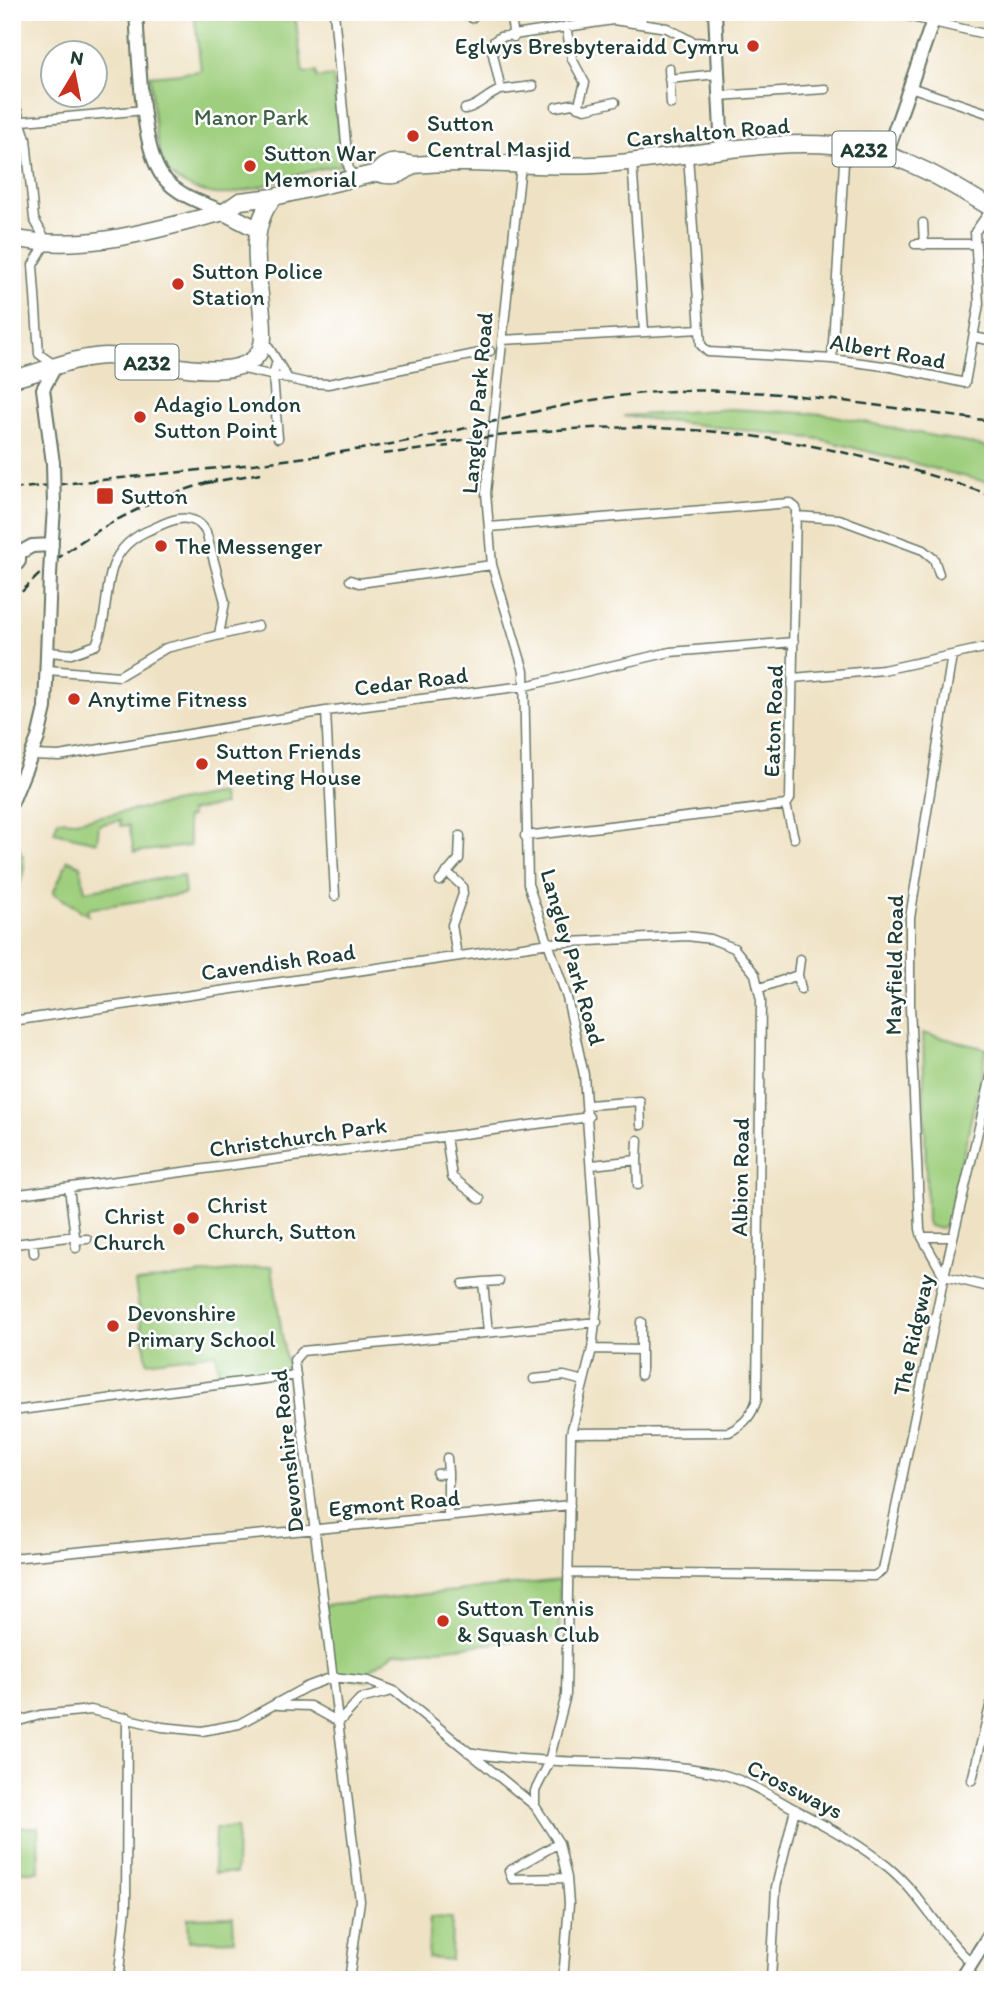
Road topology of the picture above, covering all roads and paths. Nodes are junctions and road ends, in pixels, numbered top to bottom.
1 (136, 12) edge
2 (334, 12) edge
3 (510, 12) edge
4 (586, 12) edge
5 (643, 12) edge
6 (715, 12) edge
7 (890, 12) edge
8 (934, 17) edge
9 (588, 22) junction
10 (641, 24) junction
11 (566, 26) junction
12 (12, 36) edge
13 (993, 36) edge
14 (514, 37) junction
15 (715, 43) junction
16 (669, 68) dead end
17 (717, 75) junction
18 (669, 79) junction
19 (533, 86) dead end
20 (910, 87) junction
21 (825, 89) dead end
22 (501, 90) junction
23 (718, 96) junction
24 (615, 102) dead end
25 (671, 104) dead end
26 (556, 107) dead end
27 (578, 107) junction
28 (465, 109) dead end
29 (145, 110) junction
30 (993, 116) edge
31 (16, 122) edge
32 (845, 146) junction
33 (722, 151) junction
34 (688, 155) junction
35 (886, 155) junction
36 (632, 161) junction
37 (521, 164) junction
38 (352, 179) junction
39 (274, 197) junction
40 (993, 209) edge
41 (224, 212) junction
42 (923, 223) dead end
43 (257, 229) junction
44 (12, 238) edge
45 (39, 242) junction
46 (975, 244) junction
47 (700, 329) junction
48 (645, 331) junction
49 (974, 337) junction
50 (264, 340) junction
51 (502, 340) junction
52 (993, 341) edge
53 (490, 351) dead end
54 (832, 359) junction
55 (276, 364) junction
56 (56, 365) junction
57 (238, 368) junction
58 (273, 376) junction
59 (287, 377) junction
60 (14, 378) edge
61 (43, 389) junction
62 (278, 438) dead end
63 (796, 516) junction
64 (489, 527) junction
65 (51, 550) junction
66 (16, 556) edge
67 (492, 565) junction
68 (12, 570) edge
69 (940, 574) dead end
70 (350, 580) dead end
71 (258, 626) dead end
72 (219, 635) junction
73 (794, 642) junction
74 (993, 646) edge
75 (49, 652) junction
76 (952, 655) junction
77 (48, 670) junction
78 (793, 678) junction
79 (525, 686) junction
80 (326, 711) junction
81 (32, 755) junction
82 (12, 802) edge
83 (786, 805) junction
84 (460, 836) dead end
85 (525, 836) junction
86 (794, 838) dead end
87 (447, 872) junction
88 (440, 881) dead end
89 (335, 896) dead end
90 (550, 943) junction
91 (457, 956) junction
92 (800, 959) dead end
93 (798, 975) junction
94 (760, 988) junction
95 (801, 989) dead end
96 (12, 1021) edge
97 (993, 1068) edge
98 (588, 1105) junction
99 (589, 1117) junction
100 (641, 1125) dead end
101 (446, 1136) junction
102 (638, 1140) dead end
103 (637, 1160) junction
104 (592, 1165) junction
105 (638, 1185) dead end
106 (69, 1188) junction
107 (12, 1195) edge
108 (480, 1199) dead end
109 (922, 1237) junction
110 (953, 1237) junction
111 (86, 1239) dead end
112 (33, 1242) junction
113 (75, 1242) junction
114 (15, 1244) dead end
115 (34, 1253) dead end
116 (944, 1276) junction
117 (499, 1281) dead end
118 (483, 1282) junction
119 (463, 1284) dead end
120 (993, 1288) edge
121 (597, 1322) junction
122 (641, 1322) dead end
123 (488, 1332) junction
124 (592, 1349) junction
125 (641, 1350) junction
126 (641, 1375) dead end
127 (296, 1376) junction
128 (534, 1379) dead end
129 (584, 1381) junction
130 (12, 1411) edge
131 (571, 1433) junction
132 (447, 1458) dead end
133 (448, 1473) junction
134 (437, 1474) dead end
135 (570, 1505) junction
136 (448, 1517) junction
137 (315, 1529) junction
138 (12, 1558) edge
139 (568, 1573) junction
140 (333, 1677) junction
141 (394, 1690) junction
142 (993, 1694) edge
143 (278, 1705) junction
144 (127, 1717) junction
145 (12, 1723) edge
146 (339, 1723) junction
147 (468, 1752) junction
148 (548, 1760) junction
149 (972, 1780) dead end
150 (535, 1806) junction
151 (795, 1809) junction
152 (559, 1843) junction
153 (567, 1878) junction
154 (993, 1930) edge
155 (972, 1963) junction
156 (118, 1980) edge
157 (349, 1980) edge
158 (563, 1980) edge
159 (771, 1980) edge
160 (961, 1980) edge

1 - 29 main road
2 - 38 street
3 - 14 street
4 - 9 street
5 - 10 street
6 - 15 main road
7 - 8 street
8 - 13 street
8 - 20 main road
9 - 10 street
9 - 11 street
10 - 15 street
11 - 14 street
11 - 27 street
12 - 31 street
14 - 22 street
15 - 17 main road
16 - 18 street
17 - 18 street
17 - 23 main road
18 - 25 street
19 - 22 street
20 - 30 street
20 - 35 main road
21 - 23 street
22 - 28 street
23 - 33 main road
24 - 27 street
26 - 27 street
29 - 31 street
29 - 41 main road
31 - 45 street
32 - 33 highway, Carshalton Road / A232
32 - 35 highway, Carshalton Road / A232
32 - 54 street
33 - 34 highway, Carshalton Road / A232
34 - 36 highway, Carshalton Road / A232
34 - 47 street
35 - 40 highway, Carshalton Road / A232
36 - 37 highway, Carshalton Road / A232
36 - 48 street
37 - 38 highway, Carshalton Road / A232
37 - 51 street, Langley Park Road
38 - 39 highway, Carshalton Road / A232
39 - 41 highway, Carshalton Road / A232
39 - 43 highway
40 - 46 street, Albert Road
41 - 43 highway
41 - 45 highway, Carshalton Road / A232
42 - 46 street
43 - 50 highway
44 - 45 highway, A232
45 - 56 street
46 - 49 street, Albert Road
47 - 48 street
47 - 54 street, Albert Road
48 - 51 street
49 - 52 street
49 - 54 street, Albert Road
50 - 55 street
50 - 57 highway
51 - 64 street, Langley Park Road
53 - 59 street
55 - 58 street
55 - 59 street
56 - 57 highway, A232
56 - 60 highway, A232
56 - 61 main road
57 - 58 street
58 - 59 street
58 - 62 street
60 - 61 main road
61 - 65 main road, bridge
63 - 64 street, Eaton Road
63 - 69 street
63 - 73 street, Eaton Road
64 - 67 street, Langley Park Road
65 - 66 main road
65 - 75 main road, bridge
66 - 68 main road
67 - 70 street
67 - 79 street, Langley Park Road
71 - 72 street
72 - 75 street
72 - 77 street
73 - 78 street, Eaton Road
73 - 79 street, Cedar Road
74 - 76 street
75 - 77 main road
76 - 78 street
76 - 109 street, Mayfield Road
77 - 81 main road
78 - 83 street, Eaton Road
79 - 80 street, Cedar Road
79 - 85 street, Langley Park Road
80 - 81 street, Cedar Road
80 - 89 street
81 - 82 main road
83 - 85 street, Eaton Road
83 - 86 street
84 - 87 street
85 - 90 street, Langley Park Road
87 - 88 street
87 - 91 street
90 - 91 street, Cavendish Road
90 - 94 street, Albion Road
90 - 98 street, Langley Park Road
91 - 96 street, Cavendish Road
92 - 93 street
93 - 94 street
93 - 95 street
94 - 131 street, Albion Road
97 - 110 street, The Ridgway
98 - 99 street, Langley Park Road
98 - 100 street
99 - 101 street, Christchurch Park
99 - 104 street, Langley Park Road
101 - 106 street, Christchurch Park
101 - 108 street
102 - 103 street
103 - 104 street
103 - 105 street
104 - 121 street, Langley Park Road
106 - 107 street, Christchurch Park
106 - 113 street
109 - 110 street
109 - 116 street, Mayfield Road
110 - 116 street, The Ridgway
111 - 113 street
112 - 113 street
112 - 114 street
112 - 115 street
116 - 120 street
116 - 139 street, The Ridgway
117 - 118 street
118 - 119 street
118 - 123 street
121 - 123 street, Devonshire Road
121 - 124 street, Langley Park Road
122 - 125 street
123 - 127 street, Devonshire Road
124 - 125 street
124 - 129 street, Langley Park Road
125 - 126 street
127 - 130 street
127 - 137 street, Devonshire Road
128 - 129 street
129 - 131 street, Langley Park Road
131 - 135 street, Langley Park Road
132 - 133 street
133 - 134 street
133 - 136 street
135 - 136 street, Egmont Road
135 - 139 street, Langley Park Road
136 - 137 street, Egmont Road
137 - 138 street, Egmont Road
137 - 140 street, Devonshire Road
139 - 148 street, Langley Park Road
140 - 141 street
140 - 143 street
140 - 146 street, Devonshire Road
141 - 146 street
141 - 147 street
142 - 149 street
143 - 144 street
143 - 146 street
144 - 145 street
144 - 156 street
146 - 157 street, Devonshire Road
147 - 148 street, Crossways
147 - 150 street
148 - 150 street
148 - 151 street, Crossways
150 - 152 street
151 - 155 street, Crossways
151 - 159 street
152 - 153 street
152 - 153 street
153 - 158 street
154 - 155 main road
155 - 160 main road

